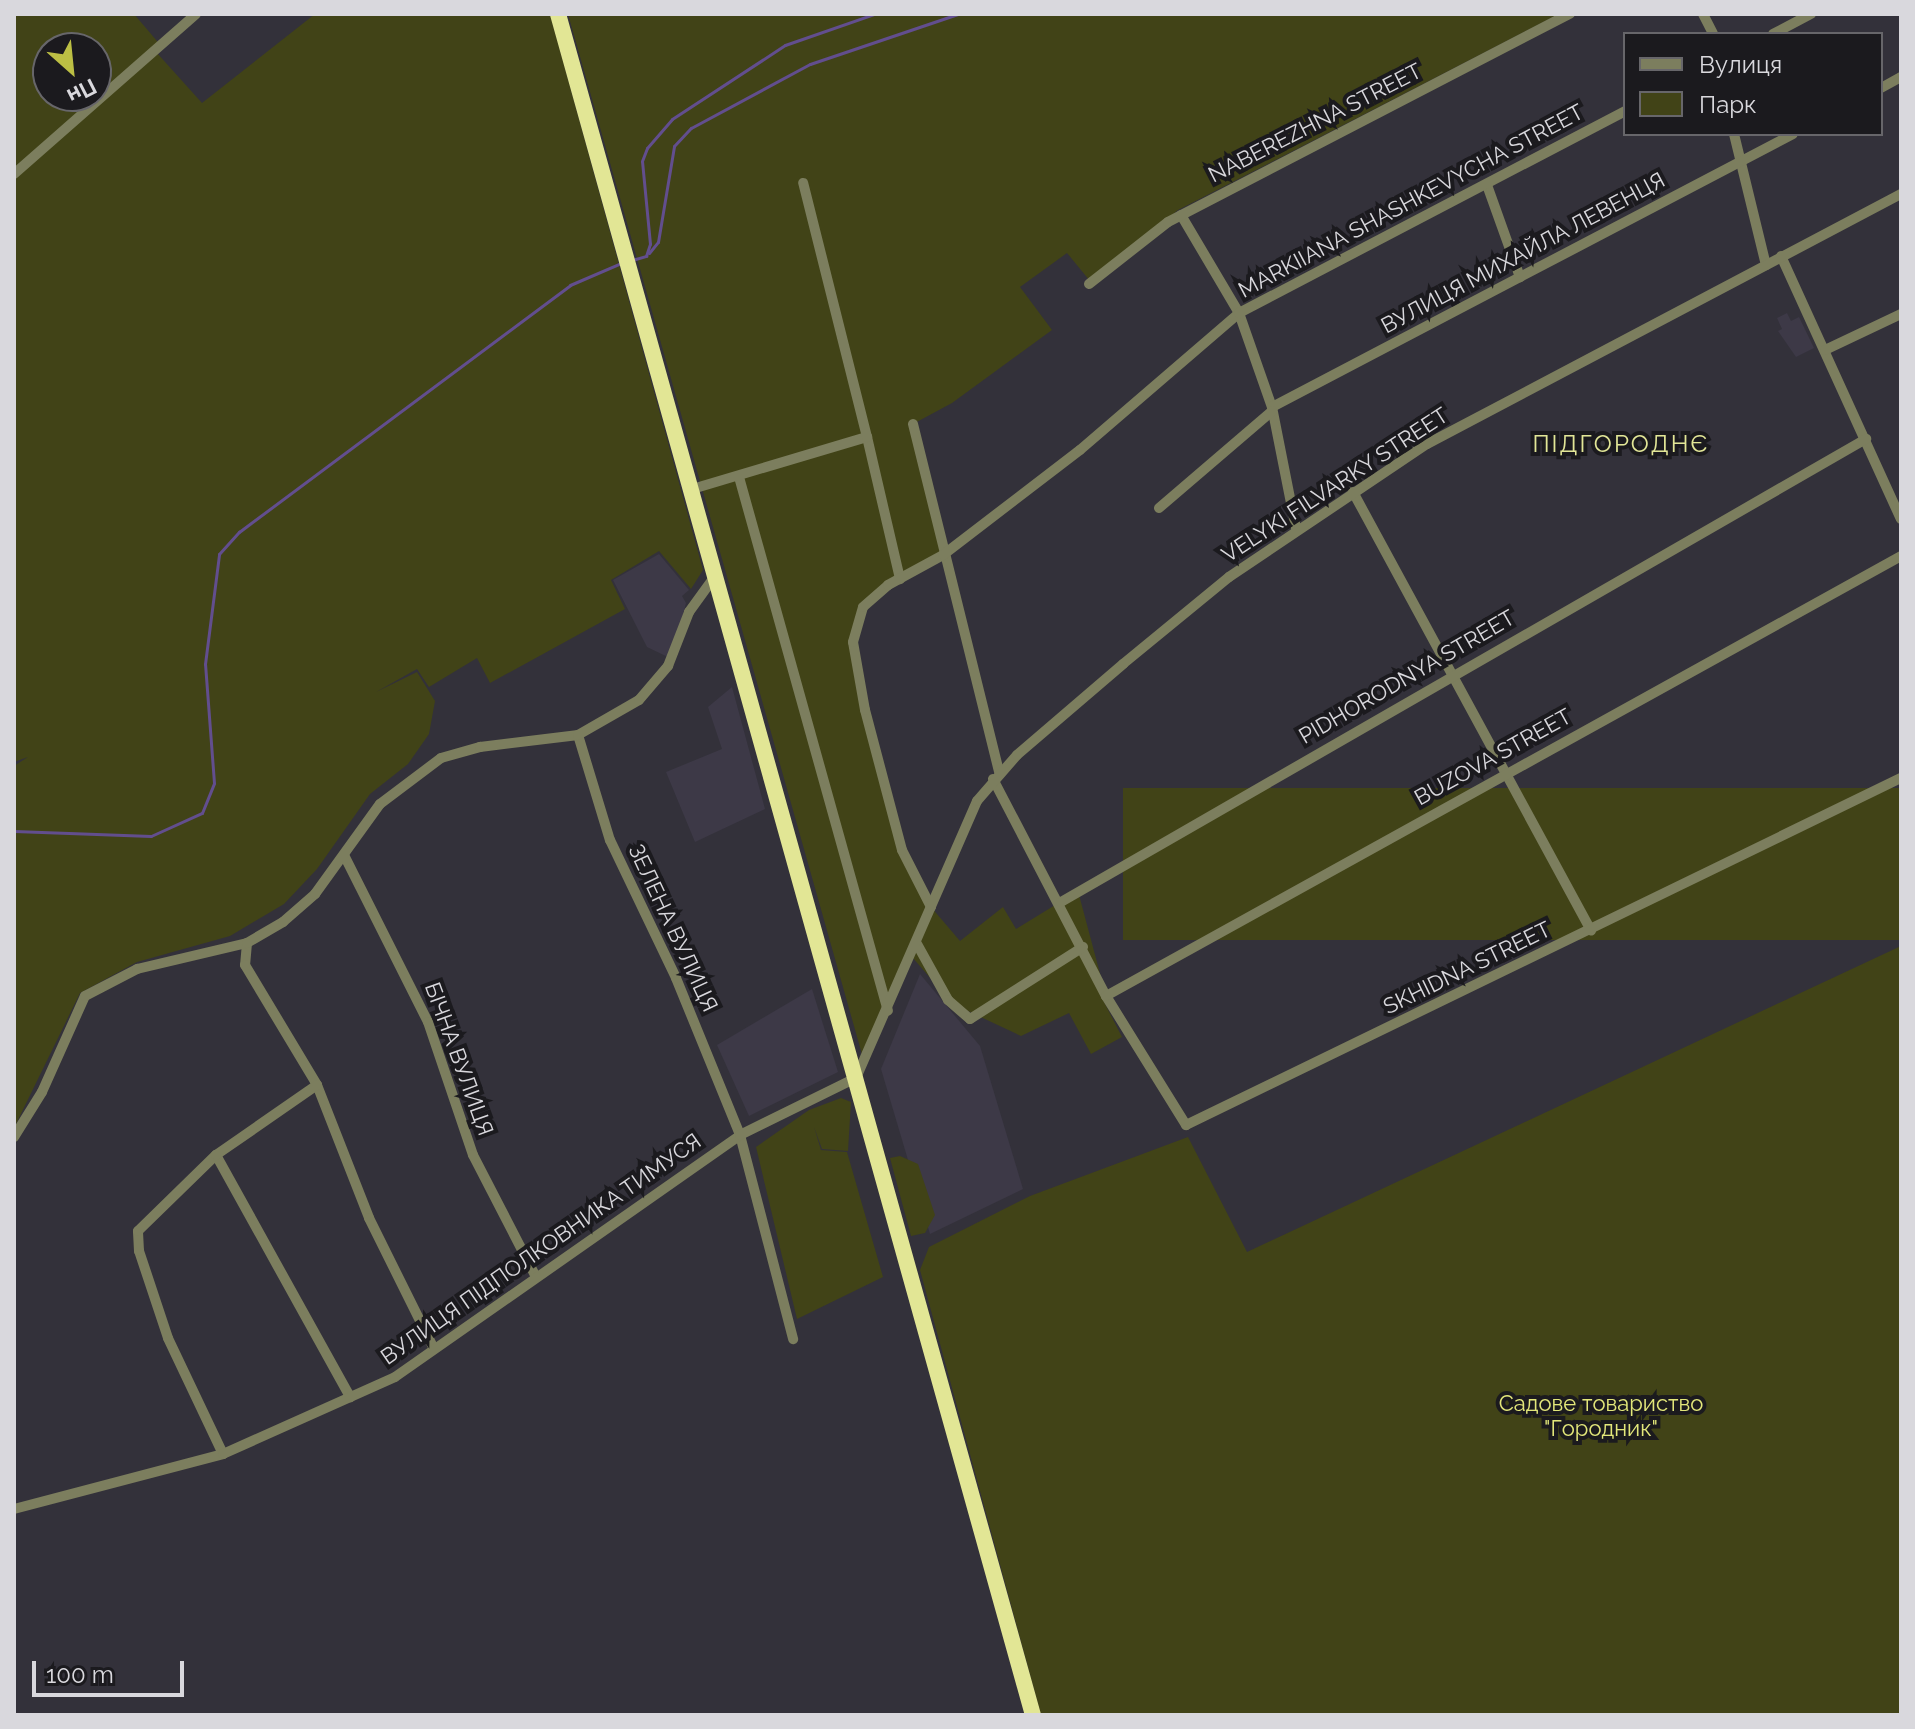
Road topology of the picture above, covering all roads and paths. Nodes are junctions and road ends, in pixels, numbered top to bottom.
1 (196, 14) edge
2 (558, 14) edge
3 (1570, 14) edge
4 (1703, 14) edge
5 (1811, 14) edge
6 (1712, 32) edge
7 (1777, 32) edge
8 (1901, 77) edge
9 (1883, 87) edge
10 (1623, 112) edge
11 (1735, 136) edge
12 (1789, 136) edge
13 (1742, 161) junction
14 (14, 174) edge
15 (803, 183) dead end
16 (1487, 185) junction
17 (1901, 194) edge
18 (1181, 215) junction
19 (1781, 256) junction
20 (1766, 265) junction
21 (1520, 277) junction
22 (1089, 284) dead end
23 (1239, 313) junction
24 (1901, 314) edge
25 (1825, 350) junction
26 (1272, 409) junction
27 (913, 424) dead end
28 (867, 437) junction
29 (1866, 439) junction
30 (739, 477) junction
31 (689, 490) junction
32 (1353, 492) junction
33 (1159, 508) dead end
34 (1901, 519) edge
35 (1296, 528) junction
36 (943, 555) junction
37 (1901, 556) edge
38 (715, 576) junction
39 (900, 579) junction
40 (1450, 675) junction
41 (578, 735) junction
42 (1503, 774) junction
43 (996, 776) junction
44 (1901, 778) edge
45 (344, 855) junction
46 (1061, 902) junction
47 (931, 907) junction
48 (1591, 931) junction
49 (247, 943) junction
50 (917, 944) junction
51 (1083, 947) junction
52 (1106, 996) junction
53 (888, 1011) junction
54 (856, 1078) junction
55 (317, 1085) junction
56 (740, 1135) junction
57 (14, 1137) edge
58 (216, 1155) junction
59 (536, 1277) junction
60 (793, 1339) dead end
61 (434, 1349) junction
62 (350, 1397) junction
63 (223, 1454) junction
64 (14, 1509) edge
65 (1033, 1715) edge

1 - 14 street
2 - 31 highway
3 - 18 street, NABEREZHNA STREET
4 - 6 street
5 - 7 street
8 - 9 street
10 - 16 street, MARKIIANA SHASHKEVYCHA STREET
11 - 13 street
12 - 13 street, ВУЛИЦЯ МИХАЙЛА ЛЕВЕНЦЯ
13 - 20 street
13 - 21 street, ВУЛИЦЯ МИХАЙЛА ЛЕВЕНЦЯ
15 - 28 street
16 - 21 street
16 - 23 street, MARKIIANA SHASHKEVYCHA STREET
17 - 19 street, VELYKI FILVARKY STREET
18 - 22 street, NABEREZHNA STREET
18 - 23 street
19 - 20 street, VELYKI FILVARKY STREET
19 - 25 street
20 - 32 street, VELYKI FILVARKY STREET
21 - 26 street, ВУЛИЦЯ МИХАЙЛА ЛЕВЕНЦЯ
23 - 26 street
23 - 36 street, MARKIIANA SHASHKEVYCHA STREET
24 - 25 street
25 - 29 street
26 - 33 street, ВУЛИЦЯ МИХАЙЛА ЛЕВЕНЦЯ
26 - 35 street
27 - 36 street
28 - 30 street
28 - 39 street
29 - 34 street
29 - 40 street, PIDHORODNYA STREET
30 - 31 street
30 - 53 street
31 - 38 highway
32 - 35 street, VELYKI FILVARKY STREET
32 - 40 street
35 - 43 street, VELYKI FILVARKY STREET
36 - 39 street, MARKIIANA SHASHKEVYCHA STREET
36 - 43 street
37 - 42 street, BUZOVA STREET
38 - 41 street
38 - 54 highway
39 - 47 street, MARKIIANA SHASHKEVYCHA STREET
40 - 42 street
40 - 46 street, PIDHORODNYA STREET
41 - 45 street
41 - 56 street, ЗЕЛЕНА ВУЛИЦЯ
42 - 48 street
42 - 52 street, BUZOVA STREET
43 - 46 street
43 - 47 street, VELYKI FILVARKY STREET
44 - 48 street, SKHIDNA STREET
45 - 49 street
45 - 59 street, БІЧНА ВУЛИЦЯ
46 - 51 street
47 - 50 street, VELYKI FILVARKY STREET
48 - 52 street, SKHIDNA STREET
49 - 55 street
49 - 57 street
50 - 51 street
50 - 53 street, VELYKI FILVARKY STREET
51 - 52 street
53 - 54 street, VELYKI FILVARKY STREET
54 - 56 street, ВУЛИЦЯ ПІДПОЛКОВНИКА ТИМУСЯ
54 - 65 highway
55 - 58 street
55 - 61 street
56 - 59 street, ВУЛИЦЯ ПІДПОЛКОВНИКА ТИМУСЯ
56 - 60 street, ЗЕЛЕНА ВУЛИЦЯ
58 - 62 street
58 - 63 street
59 - 61 street, ВУЛИЦЯ ПІДПОЛКОВНИКА ТИМУСЯ
61 - 62 street, ВУЛИЦЯ ПІДПОЛКОВНИКА ТИМУСЯ
62 - 63 street, ВУЛИЦЯ ПІДПОЛКОВНИКА ТИМУСЯ
63 - 64 street, ВУЛИЦЯ ПІДПОЛКОВНИКА ТИМУСЯ

